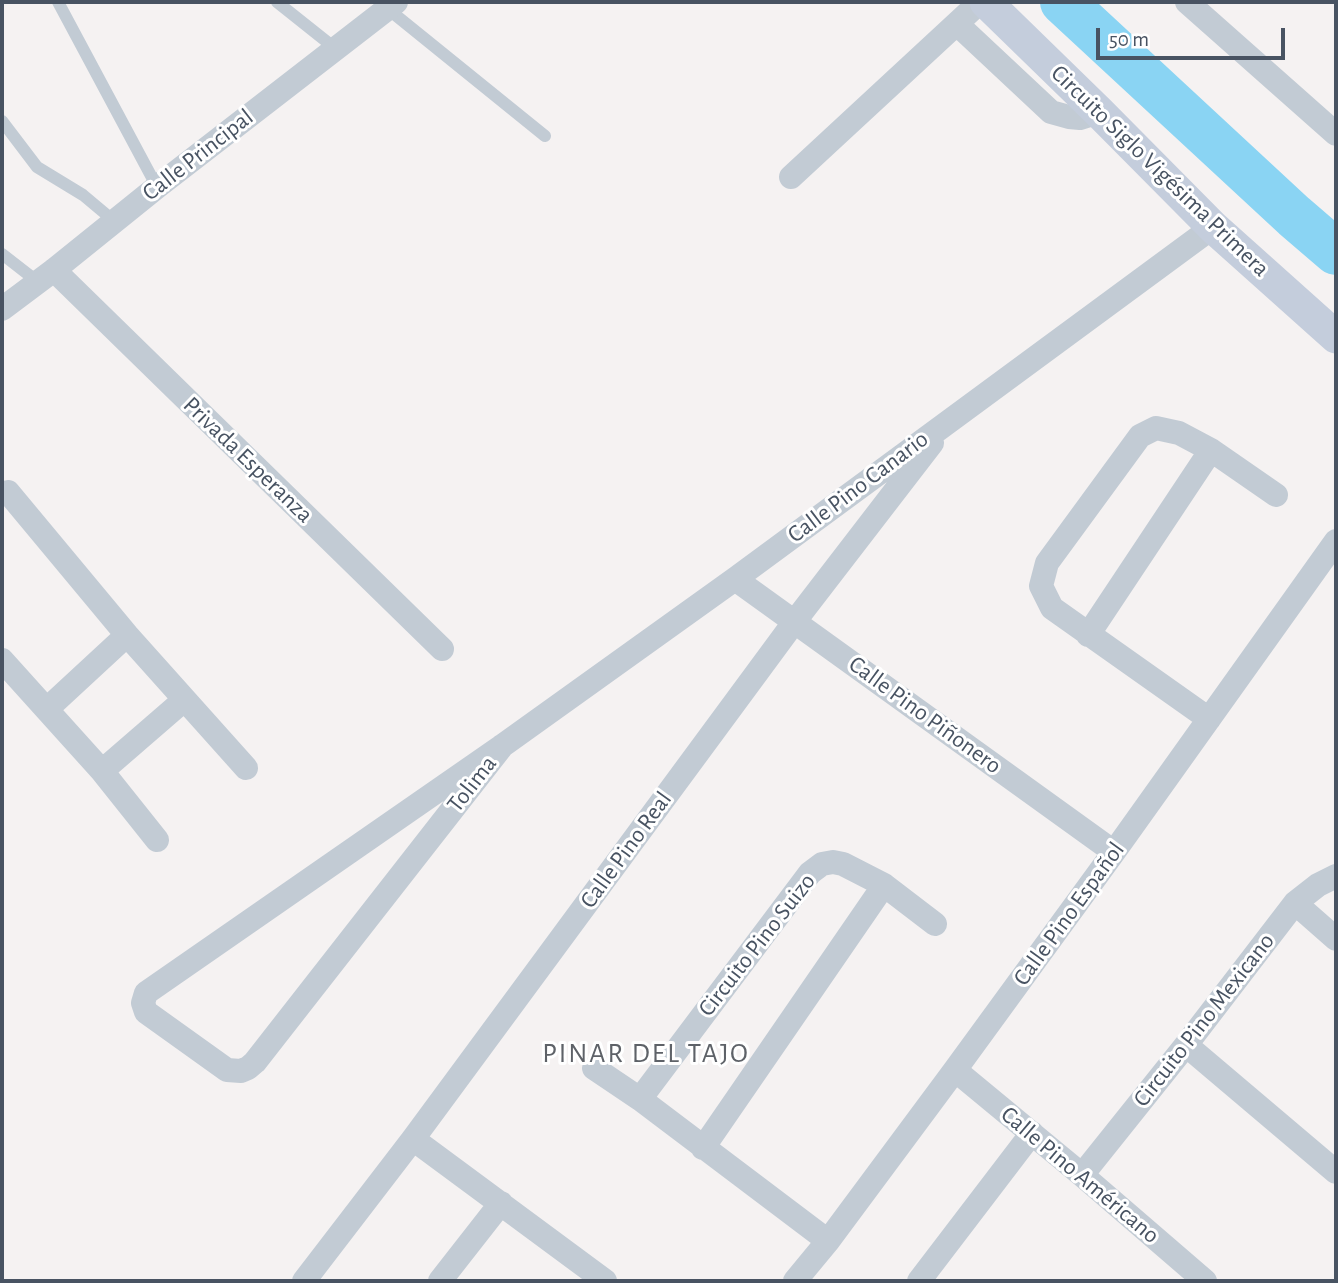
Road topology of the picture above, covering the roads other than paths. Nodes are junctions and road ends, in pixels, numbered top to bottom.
1 (58, 2) edge
2 (277, 2) edge
3 (980, 2) edge
4 (986, 2) edge
5 (1187, 2) edge
6 (392, 5) edge
7 (957, 24) junction
8 (335, 49) junction
9 (1099, 112) junction
10 (2, 121) edge
11 (1336, 134) edge
12 (545, 136) dead end
13 (792, 177) dead end
14 (157, 187) junction
15 (114, 221) junction
16 (1213, 226) junction
17 (2, 254) edge
18 (46, 276) junction
19 (2, 309) edge
20 (1336, 337) edge
21 (949, 420) junction
22 (1211, 450) junction
23 (8, 492) dead end
24 (1276, 495) dead end
25 (1336, 541) edge
26 (735, 579) junction
27 (795, 621) junction
28 (127, 635) junction
29 (1088, 635) junction
30 (442, 649) dead end
31 (2, 660) edge
32 (184, 700) junction
33 (47, 709) junction
34 (1209, 719) junction
35 (502, 746) junction
36 (246, 768) dead end
37 (102, 771) junction
38 (156, 840) dead end
39 (1114, 852) junction
40 (1336, 876) edge
41 (884, 885) junction
42 (1295, 903) junction
43 (935, 924) dead end
44 (1336, 939) edge
45 (1186, 1045) junction
46 (594, 1068) dead end
47 (955, 1070) junction
48 (640, 1100) junction
49 (1032, 1133) junction
50 (413, 1139) junction
51 (703, 1148) junction
52 (1336, 1172) edge
53 (1082, 1175) junction
54 (501, 1203) junction
55 (828, 1241) junction
56 (304, 1281) edge
57 (440, 1281) edge
58 (605, 1281) edge
59 (795, 1281) edge
60 (919, 1281) edge
61 (1205, 1281) edge

1 - 14 lane
2 - 8 lane
3 - 7 street
4 - 9 main road, Circuito Siglo Vigésima Primera
5 - 11 street
6 - 8 street, Calle Principal
6 - 12 lane
7 - 9 street
7 - 13 street
8 - 14 street, Calle Principal
9 - 16 main road, Circuito Siglo Vigésima Primera
10 - 15 lane
14 - 15 street, Calle Principal
15 - 18 street, Calle Principal
16 - 20 main road, Circuito Siglo Vigésima Primera
16 - 21 street, Calle Pino Canario
17 - 18 lane
18 - 19 street, Calle Principal
18 - 30 street, Privada Esperanza
21 - 26 street, Calle Pino Canario
21 - 27 street, Calle Pino Real
22 - 24 street
22 - 29 street
22 - 29 street
23 - 28 street
25 - 34 street, Calle Pino Español
26 - 27 street, Calle Pino Piñonero
26 - 35 street, Calle Pino Canario
27 - 39 street, Calle Pino Piñonero
27 - 50 street, Calle Pino Real
28 - 32 street
28 - 33 street
29 - 34 street
31 - 33 street
32 - 36 street
32 - 37 street
33 - 37 street
34 - 39 street, Calle Pino Español
35 - 35 street, Tolima
37 - 38 street
39 - 47 street, Calle Pino Español
40 - 42 street, Circuito Pino Mexicano
41 - 43 street, Circuito Pino Suizo
41 - 48 street, Circuito Pino Suizo
41 - 51 street
42 - 44 street
42 - 45 street, Circuito Pino Mexicano
45 - 52 street
45 - 53 street, Circuito Pino Mexicano
46 - 48 street
47 - 49 street, Calle Pino Américano
47 - 55 street, Calle Pino Español
48 - 51 street
49 - 53 street, Calle Pino Américano
49 - 60 street
50 - 54 street
50 - 56 street, Calle Pino Real
51 - 55 street
53 - 61 street, Calle Pino Américano
54 - 57 street
54 - 58 street
55 - 59 street, Calle Pino Español

